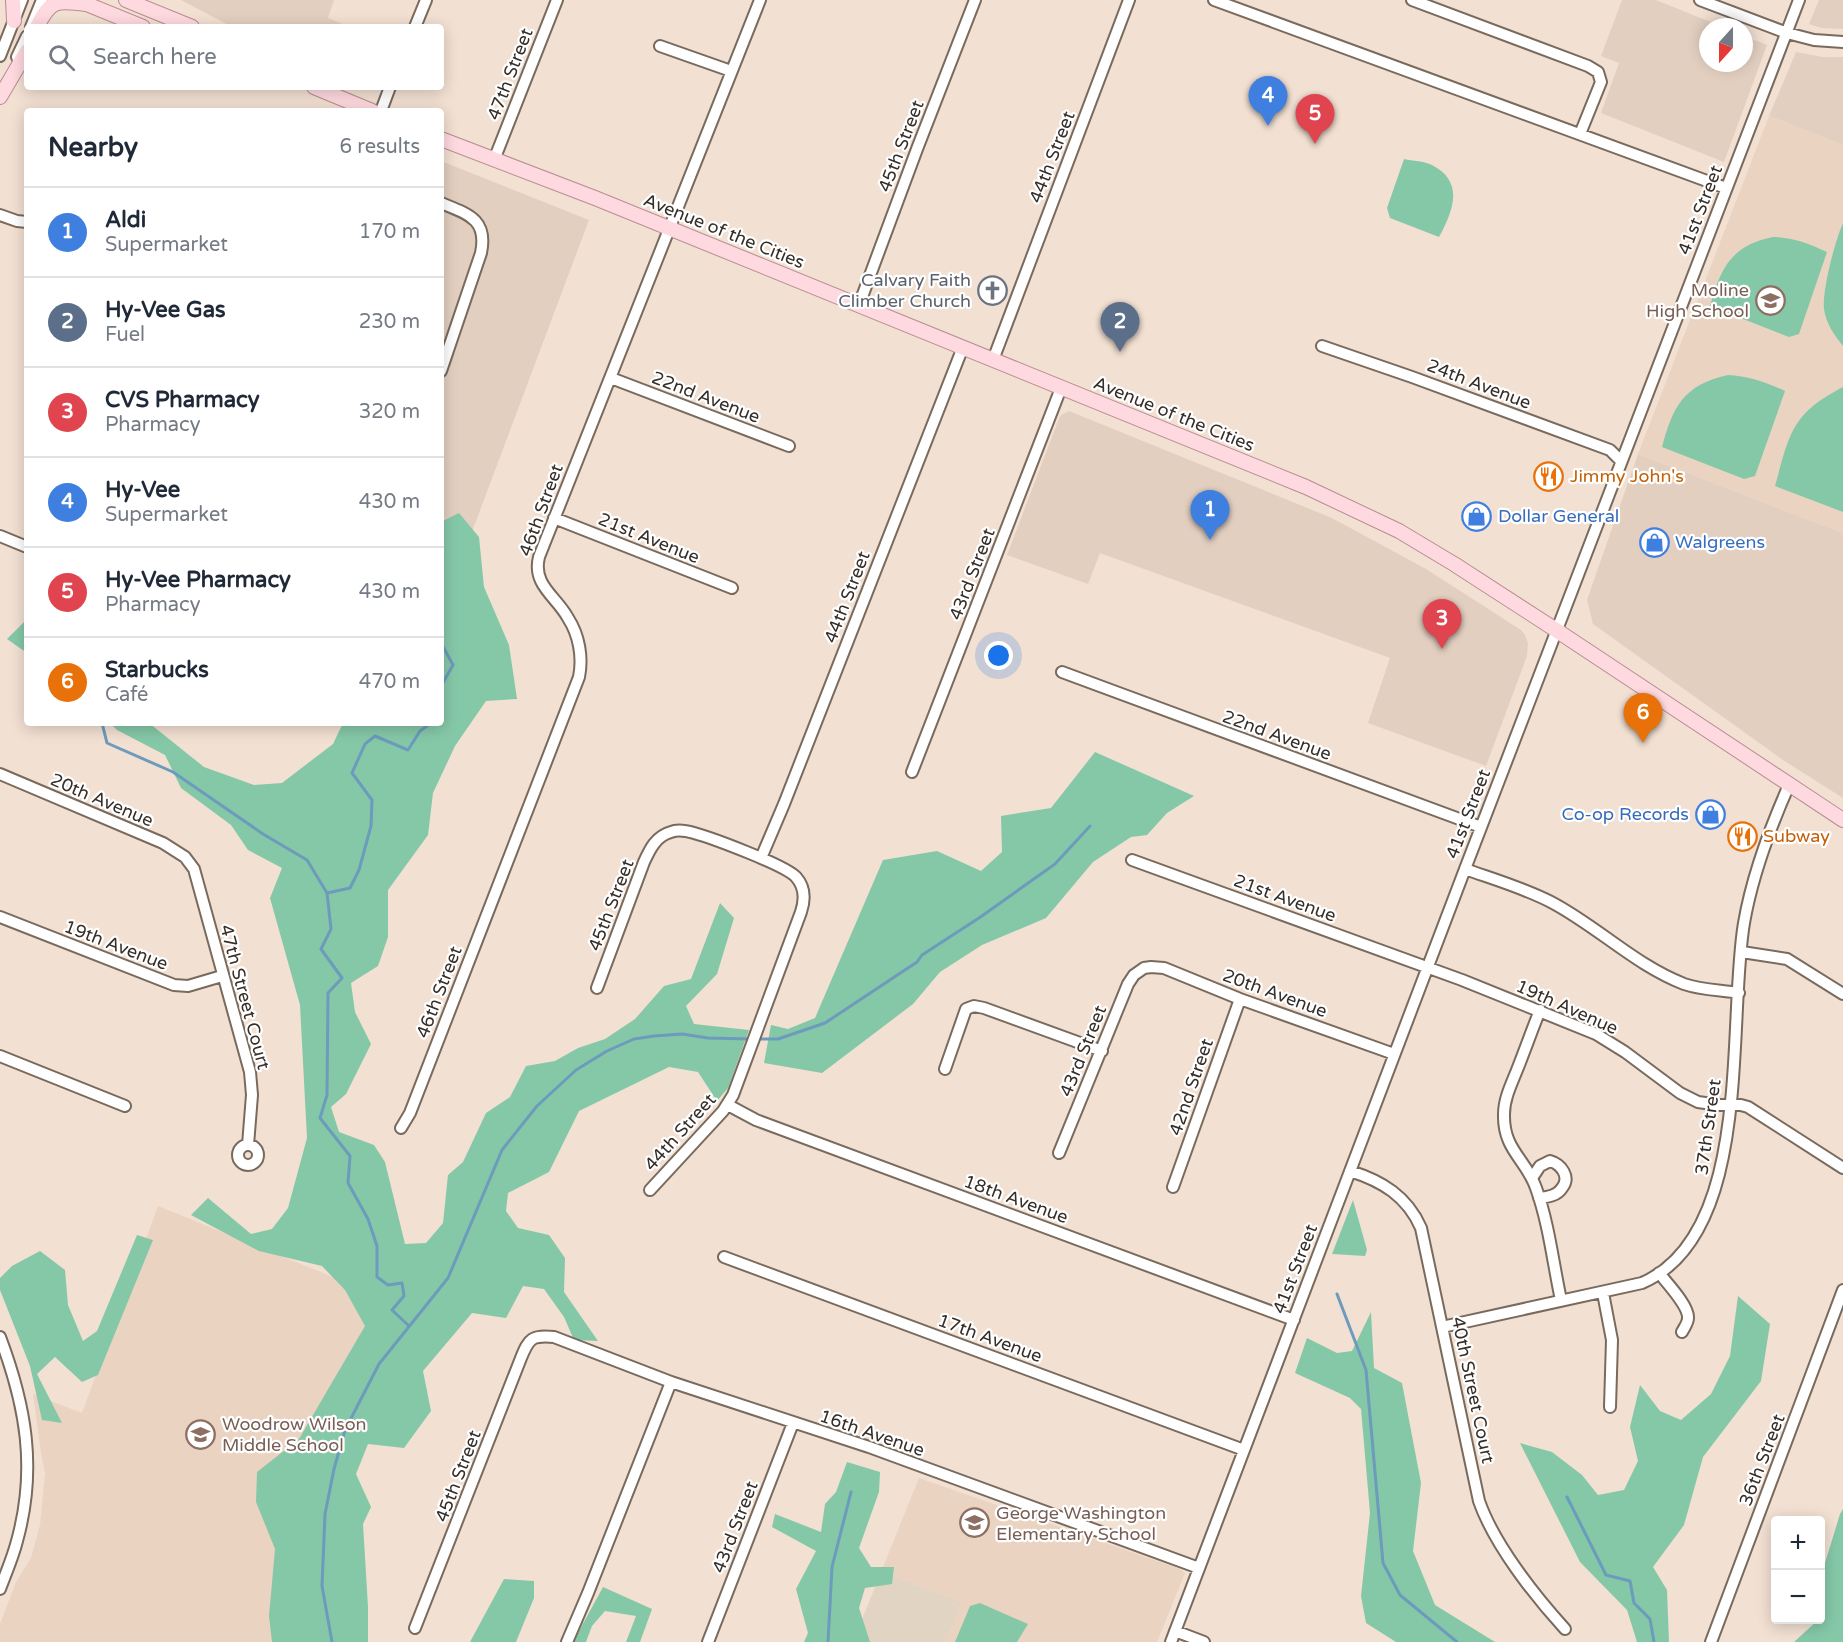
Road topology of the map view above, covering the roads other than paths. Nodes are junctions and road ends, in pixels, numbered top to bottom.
1 (13, 0) edge
2 (22, 0) edge
3 (42, 0) edge
4 (126, 0) edge
5 (145, 0) edge
6 (426, 0) edge
7 (557, 0) edge
8 (760, 0) edge
9 (975, 0) edge
10 (1129, 0) edge
11 (1214, 0) edge
12 (1412, 0) edge
13 (1700, 0) edge
14 (1799, 0) edge
15 (82, 2) edge
16 (14, 21) junction
17 (32, 24) edge
18 (38, 24) edge
19 (136, 24) edge
20 (185, 24) edge
21 (192, 24) edge
22 (416, 24) edge
23 (1787, 33) junction
24 (1843, 42) edge
25 (24, 43) edge
26 (660, 46) dead end
27 (0, 56) edge
28 (24, 56) edge
29 (731, 71) junction
30 (321, 90) edge
31 (389, 90) edge
32 (0, 96) edge
33 (365, 108) edge
34 (382, 108) edge
35 (1580, 134) junction
36 (444, 140) edge
37 (494, 160) junction
38 (1726, 188) junction
39 (444, 204) edge
40 (0, 215) edge
41 (24, 222) edge
42 (670, 229) junction
43 (859, 305) junction
44 (1322, 346) dead end
45 (963, 347) junction
46 (993, 360) junction
47 (444, 362) edge
48 (611, 378) junction
49 (1061, 387) junction
50 (789, 446) dead end
51 (1621, 462) junction
52 (554, 518) junction
53 (0, 536) edge
54 (24, 546) edge
55 (732, 588) dead end
56 (1556, 630) junction
57 (1062, 672) dead end
58 (912, 772) dead end
59 (0, 774) edge
60 (1789, 785) junction
61 (1843, 820) edge
62 (1481, 827) junction
63 (761, 858) junction
64 (1132, 860) dead end
65 (188, 861) joint
66 (1465, 869) junction
67 (0, 917) edge
68 (1742, 952) junction
69 (1144, 968) joint
70 (1427, 968) junction
71 (222, 976) junction
72 (597, 988) dead end
73 (1738, 993) junction
74 (1843, 994) edge
75 (1239, 999) junction
76 (1540, 1011) junction
77 (1102, 1051) junction
78 (1394, 1054) junction
79 (0, 1056) edge
80 (945, 1069) dead end
81 (728, 1105) junction
82 (1730, 1105) junction
83 (125, 1106) dead end
84 (401, 1128) dead end
85 (248, 1145) dead end
86 (1059, 1153) dead end
87 (1843, 1168) edge
88 (1350, 1171) junction
89 (1532, 1178) junction
90 (1173, 1187) dead end
91 (650, 1190) dead end
92 (1539, 1198) junction
93 (724, 1257) dead end
94 (1659, 1273) junction
95 (1843, 1290) edge
96 (1603, 1293) junction
97 (1561, 1300) junction
98 (1294, 1320) junction
99 (1442, 1327) junction
100 (1682, 1332) dead end
101 (0, 1337) edge
102 (532, 1338) joint
103 (671, 1382) junction
104 (1610, 1407) dead end
105 (794, 1423) junction
106 (1244, 1450) junction
107 (1199, 1568) junction
108 (0, 1589) edge
109 (415, 1628) dead end
110 (1565, 1629) dead end
111 (1175, 1631) junction
112 (567, 1642) edge
113 (708, 1642) edge
114 (1171, 1642) edge
115 (1204, 1642) edge
116 (1712, 1642) edge

1 - 16 main road
2 - 16 street
3 - 17 street
4 - 20 main road
5 - 21 main road
6 - 22 street
7 - 37 street, 47th Street
8 - 29 street, 46th Street
9 - 43 street, 45th Street
10 - 46 street, 44th Street
11 - 35 street
12 - 35 street
13 - 23 street
14 - 23 street, 41st Street
15 - 18 main road
15 - 19 main road
16 - 27 street
23 - 24 street
23 - 38 street, 41st Street
25 - 32 street
26 - 29 street
28 - 32 main road
29 - 42 street, 46th Street
30 - 33 main road
31 - 34 street
35 - 38 street
36 - 37 main road, Avenue of the Cities
37 - 42 main road, Avenue of the Cities
38 - 51 street, 41st Street
39 - 47 street
40 - 41 street
42 - 43 main road, Avenue of the Cities
42 - 48 street, 46th Street
43 - 45 main road, Avenue of the Cities
44 - 51 street, 24th Avenue
45 - 46 main road, Avenue of the Cities
45 - 63 street, 44th Street
46 - 49 main road, Avenue of the Cities
48 - 50 street, 22nd Avenue
48 - 52 street, 46th Street
49 - 56 main road, Avenue of the Cities
49 - 58 street, 43rd Street
51 - 56 street, 41st Street
52 - 55 street, 21st Avenue
52 - 84 street, 46th Street
53 - 54 street
56 - 60 main road, Avenue of the Cities
56 - 62 street, 41st Street
57 - 62 street, 22nd Avenue
59 - 65 street, 20th Avenue
60 - 61 main road, Avenue of the Cities
60 - 68 street, 37th Street
62 - 66 street, 41st Street
63 - 72 street, 45th Street
63 - 81 street, 44th Street
64 - 70 street, 21st Avenue
65 - 71 street, 47th Street Court
66 - 70 street, 41st Street
66 - 73 street
67 - 71 street, 19th Avenue
68 - 73 street, 37th Street
68 - 74 street
69 - 75 street, 20th Avenue
69 - 77 street, 43rd Street
70 - 76 street, 19th Avenue
70 - 78 street, 41st Street
71 - 85 street, 47th Street Court
73 - 82 street, 37th Street
75 - 78 street, 20th Avenue
75 - 90 street, 42nd Street
76 - 82 street, 19th Avenue
76 - 89 street
77 - 80 street
77 - 86 street, 43rd Street
78 - 88 street, 41st Street
79 - 83 street
81 - 91 street, 44th Street
81 - 98 street, 18th Avenue
82 - 87 street, 19th Avenue
82 - 94 street, 37th Street
88 - 98 street, 41st Street
88 - 99 street, 40th Street Court
89 - 92 street
89 - 92 street
92 - 97 street
93 - 106 street, 17th Avenue
94 - 96 street, 37th Street
94 - 100 street
95 - 116 street, 36th Street
96 - 97 street, 37th Street
96 - 104 street
97 - 99 street, 37th Street
98 - 106 street, 41st Street
99 - 110 street, 40th Street Court
101 - 108 street
102 - 103 street, 16th Avenue
102 - 109 street, 45th Street
103 - 105 street, 16th Avenue
103 - 112 street
105 - 107 street, 16th Avenue
105 - 113 street, 43rd Street
106 - 107 street, 41st Street
107 - 111 street, 41st Street
111 - 114 street, 41st Street
111 - 115 street

